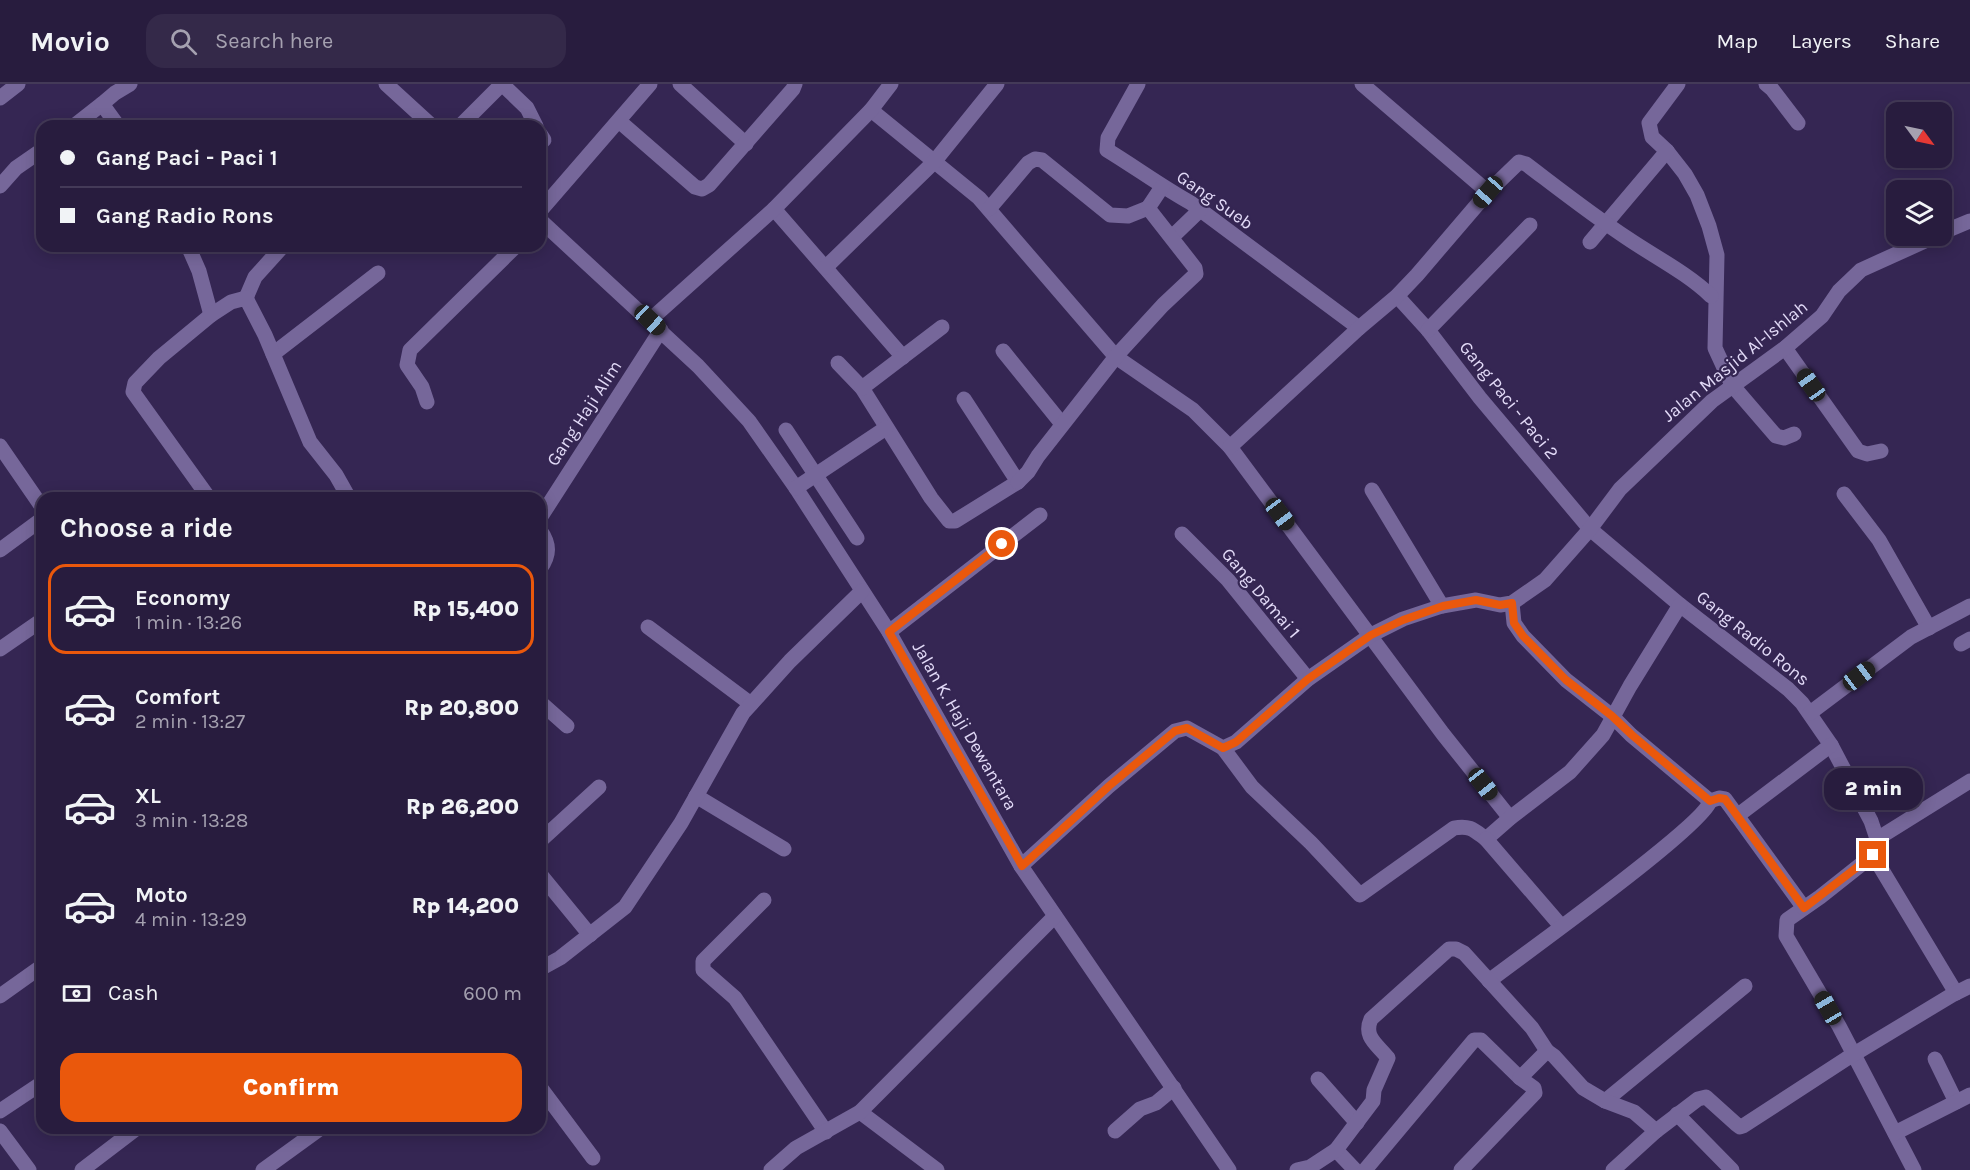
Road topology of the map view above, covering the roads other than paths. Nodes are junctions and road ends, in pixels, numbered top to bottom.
1 (18, 84) edge
2 (130, 84) edge
3 (386, 84) edge
4 (502, 84) edge
5 (650, 84) edge
6 (680, 84) edge
7 (795, 84) edge
8 (891, 84) edge
9 (997, 84) edge
10 (1138, 84) edge
11 (1362, 84) edge
12 (1678, 84) edge
13 (1766, 84) edge
14 (0, 98) edge
15 (102, 104) junction
16 (871, 110) junction
17 (82, 120) edge
18 (114, 120) edge
19 (421, 120) edge
20 (466, 120) edge
21 (533, 120) edge
22 (619, 121) junction
23 (1798, 123) dead end
24 (746, 144) junction
25 (1667, 151) junction
26 (36, 154) edge
27 (934, 162) junction
28 (0, 186) edge
29 (1162, 187) junction
30 (1488, 192) junction
31 (1148, 208) junction
32 (774, 209) junction
33 (989, 209) junction
34 (1200, 210) junction
35 (546, 212) edge
36 (1970, 221) edge
37 (546, 224) edge
38 (1605, 224) junction
39 (1530, 225) dead end
40 (1952, 228) edge
41 (1172, 237) junction
42 (1590, 242) dead end
43 (1912, 246) edge
44 (191, 252) edge
45 (278, 252) edge
46 (510, 252) edge
47 (826, 267) junction
48 (378, 273) dead end
49 (1396, 296) junction
50 (1711, 296) dead end
51 (246, 298) junction
52 (211, 315) junction
53 (656, 325) junction
54 (942, 327) dead end
55 (1359, 328) junction
56 (1428, 330) junction
57 (1785, 348) junction
58 (1003, 351) dead end
59 (273, 354) junction
60 (903, 357) junction
61 (1116, 357) junction
62 (838, 363) dead end
63 (1732, 385) junction
64 (862, 388) junction
65 (964, 399) dead end
66 (427, 402) dead end
67 (1062, 424) junction
68 (886, 428) junction
69 (786, 430) dead end
70 (1794, 434) dead end
71 (0, 446) edge
72 (1230, 447) junction
73 (1881, 451) dead end
74 (816, 475) junction
75 (1018, 482) junction
76 (796, 488) junction
77 (1372, 490) dead end
78 (205, 492) edge
79 (346, 492) edge
80 (1844, 494) dead end
81 (36, 498) edge
82 (546, 508) edge
83 (1040, 515) dead end
84 (36, 523) edge
85 (1590, 529) junction
86 (1182, 534) dead end
87 (856, 538) dead end
88 (546, 539) edge
89 (0, 550) edge
90 (546, 558) edge
91 (862, 591) junction
92 (1512, 603) junction
93 (1680, 605) junction
94 (1443, 606) junction
95 (1970, 606) edge
96 (36, 624) edge
97 (648, 627) dead end
98 (1929, 628) junction
99 (889, 632) junction
100 (1371, 635) junction
101 (0, 649) edge
102 (1308, 679) junction
103 (751, 704) junction
104 (546, 707) edge
105 (1810, 713) junction
106 (1612, 716) junction
107 (567, 726) dead end
108 (1831, 744) junction
109 (1223, 748) junction
110 (1970, 782) edge
111 (599, 787) dead end
112 (696, 796) junction
113 (1710, 801) junction
114 (1737, 816) junction
115 (1510, 818) junction
116 (546, 835) edge
117 (1486, 839) junction
118 (1877, 839) junction
119 (784, 849) dead end
120 (1873, 855) junction
121 (1022, 866) junction
122 (546, 881) edge
123 (764, 900) dead end
124 (1804, 908) junction
125 (1055, 916) junction
126 (1561, 926) junction
127 (590, 935) junction
128 (546, 966) edge
129 (36, 970) edge
130 (1489, 981) junction
131 (1745, 986) dead end
132 (1963, 989) edge
133 (0, 996) edge
134 (1547, 1051) junction
135 (1854, 1055) junction
136 (1935, 1059) dead end
137 (1520, 1078) junction
138 (1318, 1079) dead end
139 (36, 1087) edge
140 (1174, 1088) junction
141 (546, 1095) edge
142 (1970, 1095) edge
143 (1605, 1101) junction
144 (1956, 1102) junction
145 (0, 1111) edge
146 (860, 1112) junction
147 (1677, 1114) junction
148 (1357, 1123) junction
149 (0, 1131) edge
150 (1115, 1131) dead end
151 (1656, 1131) junction
152 (825, 1132) junction
153 (1895, 1133) junction
154 (129, 1134) edge
155 (313, 1134) edge
156 (1336, 1150) junction
157 (593, 1158) dead end
158 (29, 1170) edge
159 (82, 1170) edge
160 (263, 1170) edge
161 (771, 1170) edge
162 (937, 1170) edge
163 (1229, 1170) edge
164 (1297, 1170) edge
165 (1355, 1170) edge
166 (1365, 1170) edge
167 (1461, 1170) edge
168 (1613, 1170) edge
169 (1732, 1170) edge
170 (1914, 1170) edge

1 - 14 street
2 - 15 street
3 - 19 street
4 - 20 street
4 - 21 street
5 - 22 street
6 - 24 street
7 - 24 street
8 - 16 street, Gang Haji Alim
9 - 27 street
10 - 29 street, Gang Sueb
11 - 30 street
12 - 25 street
13 - 23 street
15 - 17 street
15 - 18 street
16 - 27 street
16 - 32 street, Gang Haji Alim
22 - 24 street
22 - 35 street
25 - 38 street
25 - 63 street
26 - 28 street
27 - 33 street
27 - 47 street
29 - 31 street
29 - 34 street, Gang Sueb
30 - 38 street
30 - 49 street
31 - 33 street
31 - 41 street
32 - 47 street
32 - 53 street, Gang Haji Alim
33 - 61 street
34 - 41 street
34 - 55 street, Gang Sueb
36 - 40 street
37 - 53 street, Jalan K. Haji Dewantara
38 - 42 street
38 - 50 street
39 - 56 street
41 - 61 street
43 - 57 street, Jalan Masjid Al-Ishlah
44 - 52 street
45 - 51 street
46 - 66 street
47 - 60 street
48 - 59 street
49 - 55 street
49 - 56 street, Gang Paci - Paci 2
51 - 52 street
51 - 59 street
52 - 78 street
53 - 76 street, Jalan K. Haji Dewantara
53 - 82 street, Gang Haji Alim
54 - 60 street
55 - 72 street
56 - 85 street, Gang Paci - Paci 2
57 - 63 street, Jalan Masjid Al-Ishlah
57 - 73 street
58 - 67 street
59 - 79 street
60 - 64 street
61 - 67 street
61 - 72 street
62 - 64 street
63 - 70 street
63 - 85 street, Jalan Masjid Al-Ishlah
64 - 68 street
65 - 75 street
67 - 75 street
68 - 74 street
68 - 75 street
69 - 74 street
71 - 81 street
72 - 100 street
74 - 76 street
74 - 87 street
76 - 91 street, Jalan K. Haji Dewantara
77 - 94 street
80 - 98 street
83 - 99 street
84 - 89 street
85 - 92 street, Jalan Masjid Al-Ishlah
85 - 93 street, Gang Radio Rons
86 - 102 street, Gang Damai 1
88 - 90 street
91 - 99 street, Jalan K. Haji Dewantara
91 - 103 street
92 - 94 street
92 - 106 street
93 - 105 street, Gang Radio Rons
93 - 106 street
94 - 100 street
95 - 98 street
96 - 101 street
97 - 103 street
98 - 105 street
99 - 121 street, Jalan K. Haji Dewantara
100 - 102 street
100 - 115 street
102 - 109 street
103 - 112 street
104 - 107 street
105 - 108 street, Gang Radio Rons
106 - 113 street
106 - 115 street
108 - 114 street
108 - 118 street, Gang Radio Rons
109 - 117 street
109 - 121 street
110 - 118 street
111 - 116 street
112 - 119 street
112 - 127 street
113 - 114 street
113 - 126 street
114 - 124 street
115 - 117 street
117 - 126 street
118 - 120 street
120 - 124 street
120 - 132 street
121 - 125 street, Jalan K. Haji Dewantara
122 - 127 street
123 - 152 street
124 - 135 street
125 - 140 street, Jalan K. Haji Dewantara
125 - 146 street
126 - 130 street
127 - 128 street
129 - 133 street
130 - 134 street
130 - 148 street
131 - 143 street
132 - 135 street
134 - 137 street
134 - 143 street
135 - 147 street
135 - 153 street
136 - 144 street
137 - 166 street
137 - 167 street
138 - 148 street
139 - 145 street
140 - 150 street
140 - 163 street, Jalan K. Haji Dewantara
141 - 157 street
142 - 144 street
143 - 151 street
144 - 153 street
146 - 152 street
146 - 162 street
147 - 151 street
147 - 169 street
148 - 156 street
149 - 158 street
151 - 168 street
152 - 161 street
153 - 170 street
154 - 159 street
155 - 160 street
156 - 164 street
156 - 165 street

